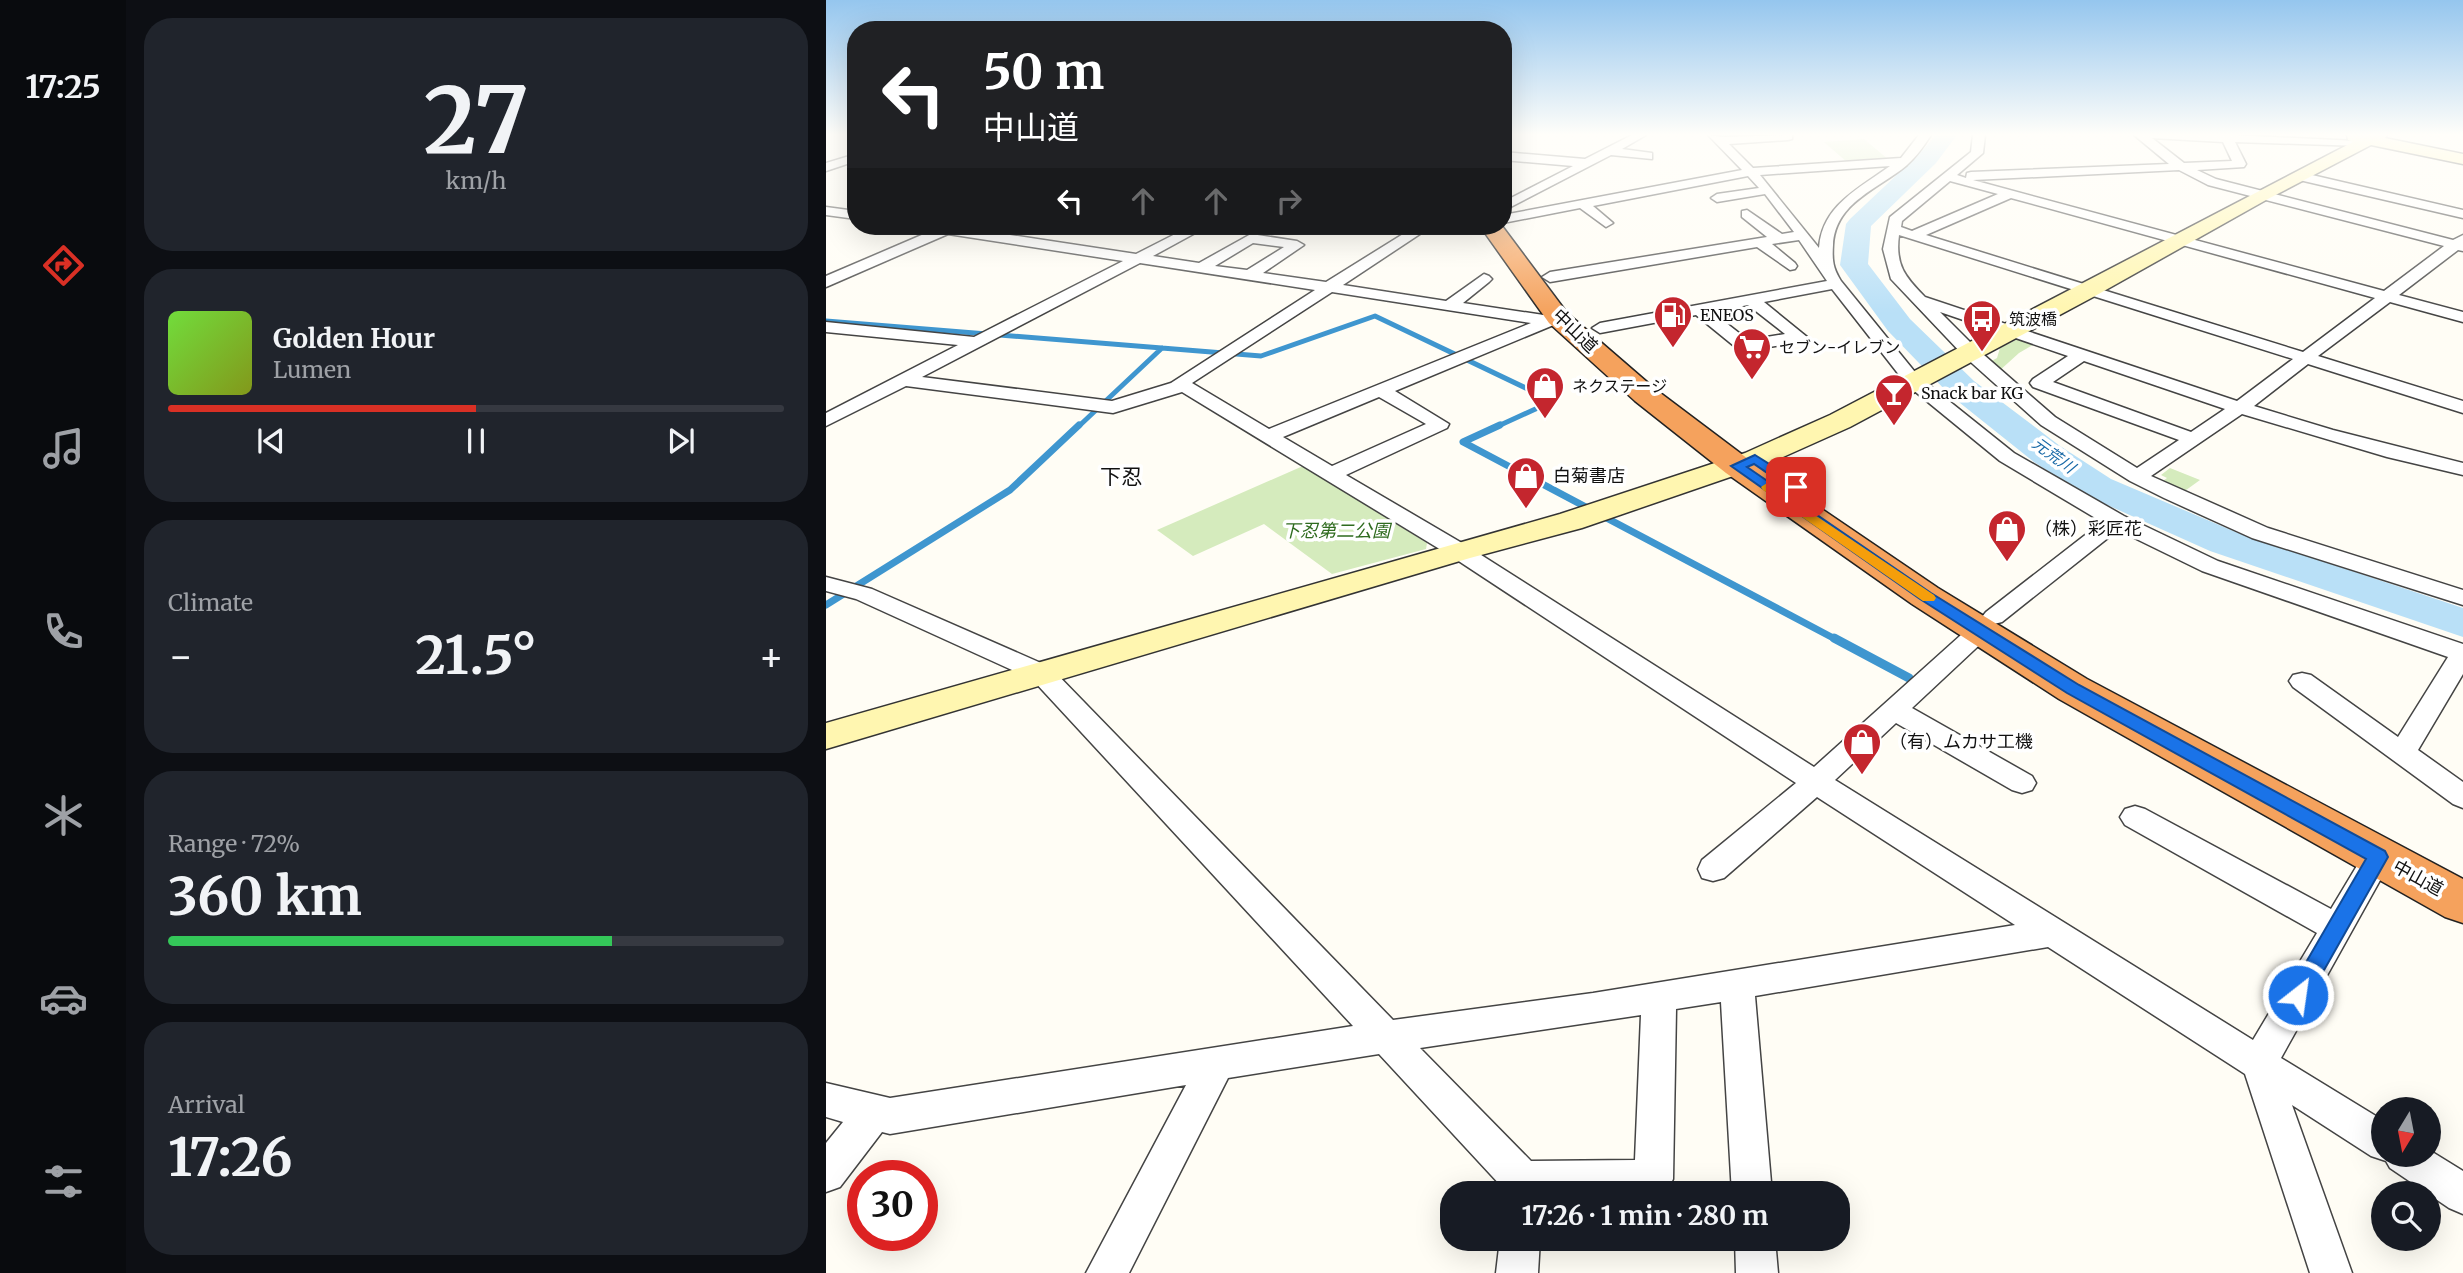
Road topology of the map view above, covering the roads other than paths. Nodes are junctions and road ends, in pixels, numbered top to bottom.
1 (1573, 194) edge
2 (1661, 194) edge
3 (1739, 194) edge
4 (1771, 194) edge
5 (1857, 194) edge
6 (1928, 194) edge
7 (2008, 194) edge
8 (2011, 194) edge
9 (2254, 194) edge
10 (2262, 194) edge
11 (2378, 194) edge
12 (2259, 196) junction
13 (1717, 198) dead end
14 (1586, 203) junction
15 (826, 211) edge
16 (847, 214) edge
17 (1747, 214) dead end
18 (2463, 214) edge
19 (1512, 217) edge
20 (1606, 223) dead end
21 (1893, 229) junction
22 (1512, 230) edge
23 (934, 235) edge
24 (993, 235) edge
25 (1184, 235) edge
26 (1411, 235) edge
27 (1497, 235) edge
28 (1803, 235) junction
29 (1914, 235) junction
30 (1779, 239) junction
31 (2180, 240) junction
32 (1760, 242) junction
33 (2461, 244) edge
34 (1139, 259) junction
35 (1790, 266) dead end
36 (1201, 268) junction
37 (1825, 268) junction
38 (1250, 275) junction
39 (1550, 277) junction
40 (1484, 279) dead end
41 (826, 282) edge
42 (1836, 284) junction
43 (1331, 288) junction
44 (2087, 291) junction
45 (2386, 297) junction
46 (1916, 298) junction
47 (1751, 300) junction
48 (1449, 306) junction
49 (1699, 309) junction
50 (2463, 317) edge
51 (1554, 320) junction
52 (826, 327) edge
53 (1601, 327) junction
54 (2013, 330) junction
55 (976, 342) junction
56 (1968, 353) junction
57 (2083, 354) junction
58 (2304, 358) junction
59 (1917, 379) junction
60 (902, 380) junction
61 (1184, 385) junction
62 (1380, 390) junction
63 (2463, 407) edge
64 (2239, 408) junction
65 (826, 420) edge
66 (1268, 436) junction
67 (2194, 439) junction
68 (1746, 462) junction
69 (2463, 469) edge
70 (1331, 474) junction
71 (2137, 477) junction
72 (2116, 521) junction
73 (1459, 551) junction
74 (826, 584) edge
75 (2463, 598) edge
76 (1987, 624) junction
77 (2463, 653) edge
78 (1041, 673) junction
79 (2302, 681) dead end
80 (1894, 710) junction
81 (826, 736) edge
82 (2402, 753) junction
83 (1817, 781) junction
84 (2022, 783) dead end
85 (2463, 797) edge
86 (2136, 817) dead end
87 (2378, 857) junction
88 (1713, 869) dead end
89 (2463, 876) edge
90 (2463, 903) edge
91 (2337, 928) junction
92 (2055, 932) junction
93 (1737, 985) junction
94 (1659, 998) junction
95 (1384, 1037) junction
96 (1217, 1063) junction
97 (2259, 1063) junction
98 (826, 1100) edge
99 (875, 1111) junction
100 (2371, 1135) edge
101 (2421, 1167) edge
102 (826, 1173) edge
103 (1517, 1181) edge
104 (1621, 1181) edge
105 (1751, 1181) edge
106 (2463, 1194) edge
107 (1519, 1251) edge
108 (1756, 1251) edge
109 (1108, 1273) edge
110 (1517, 1273) edge
111 (1757, 1273) edge
112 (2331, 1273) edge

1 - 14 street
2 - 14 street
3 - 13 street
4 - 28 street
5 - 37 street
6 - 21 street
7 - 29 street
8 - 31 street
9 - 12 street
10 - 12 street
11 - 18 street
12 - 31 street
12 - 33 street
14 - 19 street
14 - 20 street
15 - 16 street
17 - 30 street
21 - 29 street
21 - 46 street
22 - 39 highway, 中山道
23 - 41 street
24 - 34 street
25 - 34 street
26 - 43 street
27 - 51 highway, 中山道
28 - 30 street
28 - 37 street
29 - 44 street
30 - 32 street
31 - 44 street
31 - 45 street
32 - 35 street
32 - 39 street
33 - 45 street
34 - 36 street
34 - 55 street
36 - 38 street
36 - 38 street
37 - 42 street
38 - 43 street
39 - 53 highway, 中山道
40 - 48 street
42 - 47 street
42 - 59 street
43 - 48 street
43 - 61 street
44 - 54 street
44 - 58 street
45 - 50 street
45 - 58 street
46 - 54 street
46 - 56 street
47 - 49 street
47 - 49 street
48 - 51 street
49 - 53 street
51 - 62 street
51 - 68 highway, 中山道
52 - 55 street
53 - 68 highway, 中山道
54 - 56 street
54 - 57 street
55 - 60 street
56 - 59 street
56 - 71 street
57 - 64 street
57 - 67 street
58 - 63 street
58 - 64 street
59 - 68 street
59 - 72 street
60 - 61 street
60 - 65 street
61 - 66 street
62 - 66 street
62 - 70 street
64 - 67 street
64 - 69 street
66 - 70 street
67 - 71 street
68 - 73 street
68 - 76 highway, 中山道
70 - 73 street
71 - 75 street
72 - 76 street
72 - 77 street
73 - 78 street
73 - 83 street
74 - 78 street
76 - 80 street
76 - 87 highway, 中山道
76 - 89 highway, 中山道
77 - 82 street
78 - 81 street
78 - 95 street
79 - 82 street
80 - 83 street
80 - 84 street
82 - 85 street
83 - 88 street
83 - 92 street
86 - 91 street
87 - 90 highway, 中山道
87 - 91 street
91 - 97 street
92 - 93 street
92 - 97 street
93 - 94 street
93 - 105 street
94 - 95 street
94 - 104 street
95 - 96 street
95 - 103 street
96 - 99 street
96 - 109 street
97 - 100 street
97 - 112 street
98 - 99 street
99 - 102 street
101 - 106 street
107 - 110 street
108 - 111 street

